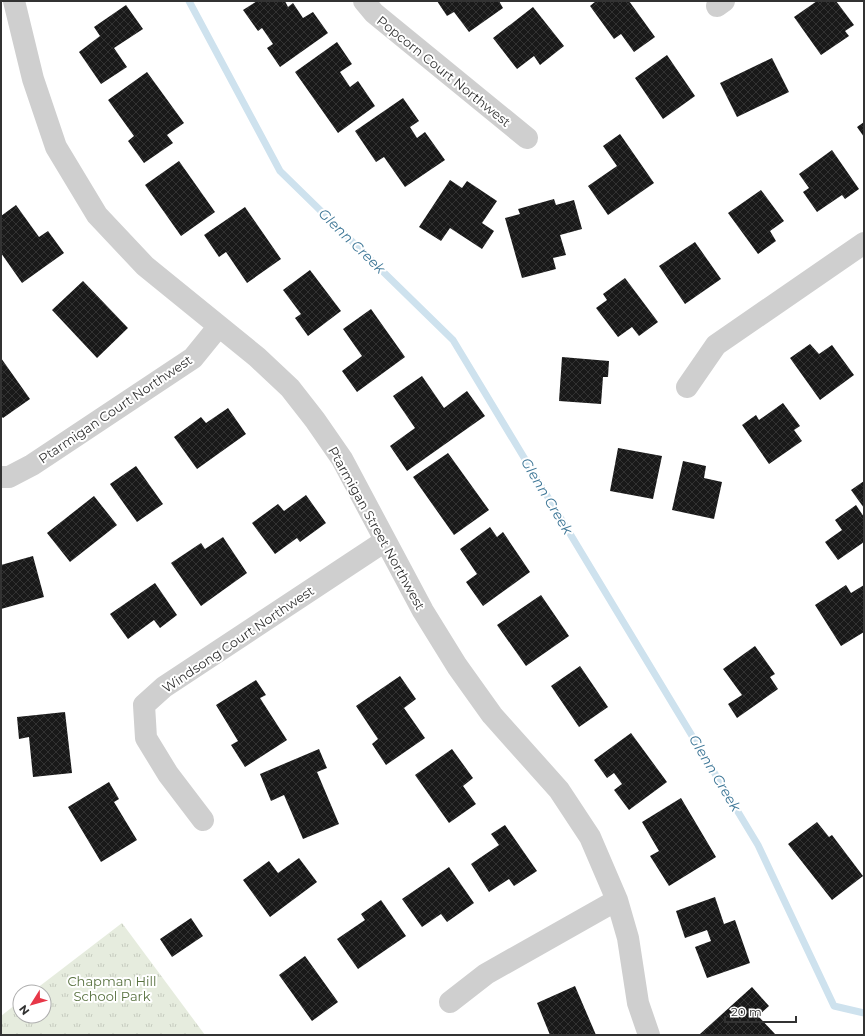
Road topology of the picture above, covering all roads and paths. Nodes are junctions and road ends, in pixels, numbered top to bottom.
1 (14, 1) edge
2 (364, 1) edge
3 (527, 138) dead end
4 (861, 251) edge
5 (219, 326) junction
6 (687, 387) dead end
7 (1, 477) edge
8 (385, 542) junction
9 (204, 820) dead end
10 (617, 900) junction
11 (450, 1002) dead end
12 (649, 1035) edge

1 - 5 street, Ptarmigan Street Northwest
2 - 3 street, Popcorn Court Northwest
4 - 6 street
5 - 7 street, Ptarmigan Court Northwest
5 - 8 street, Ptarmigan Street Northwest
8 - 9 street, Windsong Court Northwest
8 - 10 street, Ptarmigan Street Northwest
10 - 11 street
10 - 12 street, Ptarmigan Street Northwest

